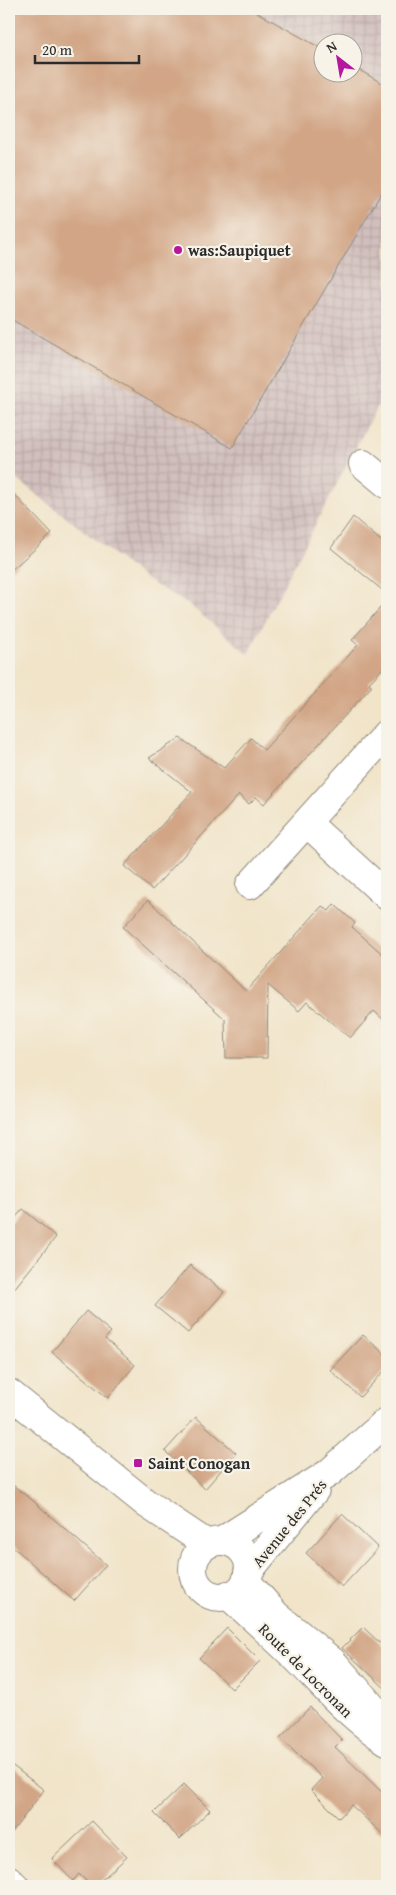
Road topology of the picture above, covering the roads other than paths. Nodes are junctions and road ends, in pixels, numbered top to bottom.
1 (363, 464) dead end
2 (387, 484) edge
3 (387, 733) edge
4 (307, 823) junction
5 (250, 885) dead end
6 (387, 896) edge
7 (9, 1393) edge
8 (387, 1421) edge
9 (329, 1473) junction
10 (207, 1550) junction
11 (241, 1583) junction
12 (387, 1724) edge
13 (387, 1741) edge
14 (9, 1880) edge
15 (15, 1886) edge

1 - 2 main road
3 - 4 main road
4 - 5 main road
4 - 6 main road
7 - 10 main road
8 - 9 main road, Avenue des Prés
9 - 10 main road, Avenue des Prés
9 - 11 main road, Avenue des Prés
10 - 11 main road
10 - 11 main road
11 - 12 main road, Route de Locronan
11 - 13 main road, Route de Locronan
14 - 15 main road

